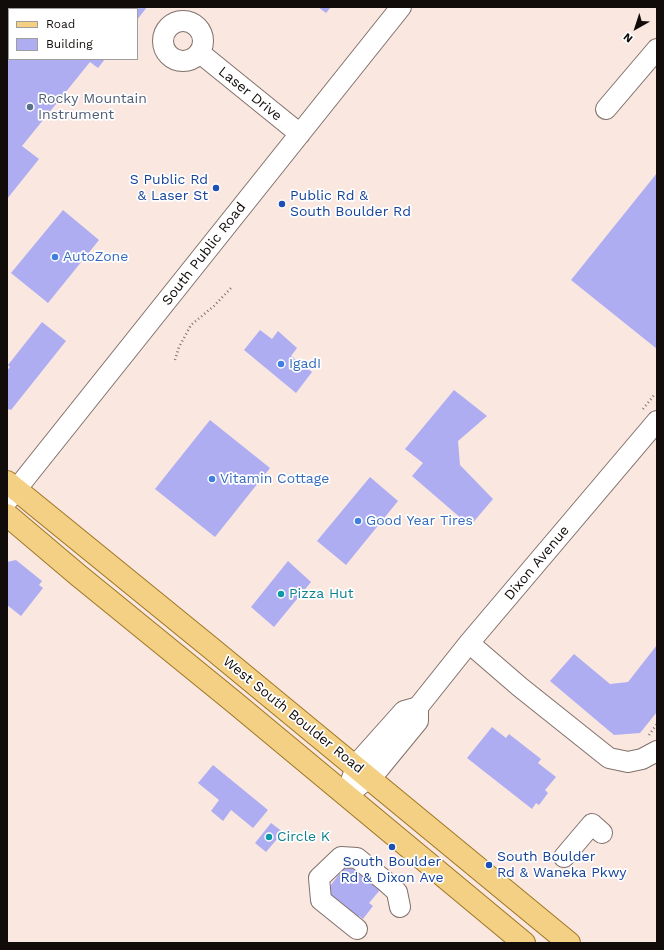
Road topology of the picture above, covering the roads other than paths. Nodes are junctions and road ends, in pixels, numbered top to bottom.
1 (401, 7) edge
2 (657, 49) edge
3 (200, 53) dead end
4 (606, 109) dead end
5 (300, 134) junction
6 (657, 421) edge
7 (10, 491) edge
8 (7, 514) edge
9 (469, 643) junction
10 (652, 743) edge
11 (363, 772) junction
12 (346, 795) junction
13 (602, 832) dead end
14 (564, 857) dead end
15 (400, 906) dead end
16 (357, 929) dead end
17 (524, 943) edge
18 (569, 943) edge

1 - 5 street, South Public Road
2 - 4 street
3 - 5 street, Laser Drive
5 - 7 street, South Public Road
6 - 9 street, Dixon Avenue
7 - 11 main road, West South Boulder Road
8 - 12 main road, West South Boulder Road
9 - 10 street
9 - 11 street, Dixon Avenue
11 - 12 street, Dixon Avenue
11 - 18 main road, West South Boulder Road
12 - 17 main road, West South Boulder Road
13 - 14 street
15 - 16 street

